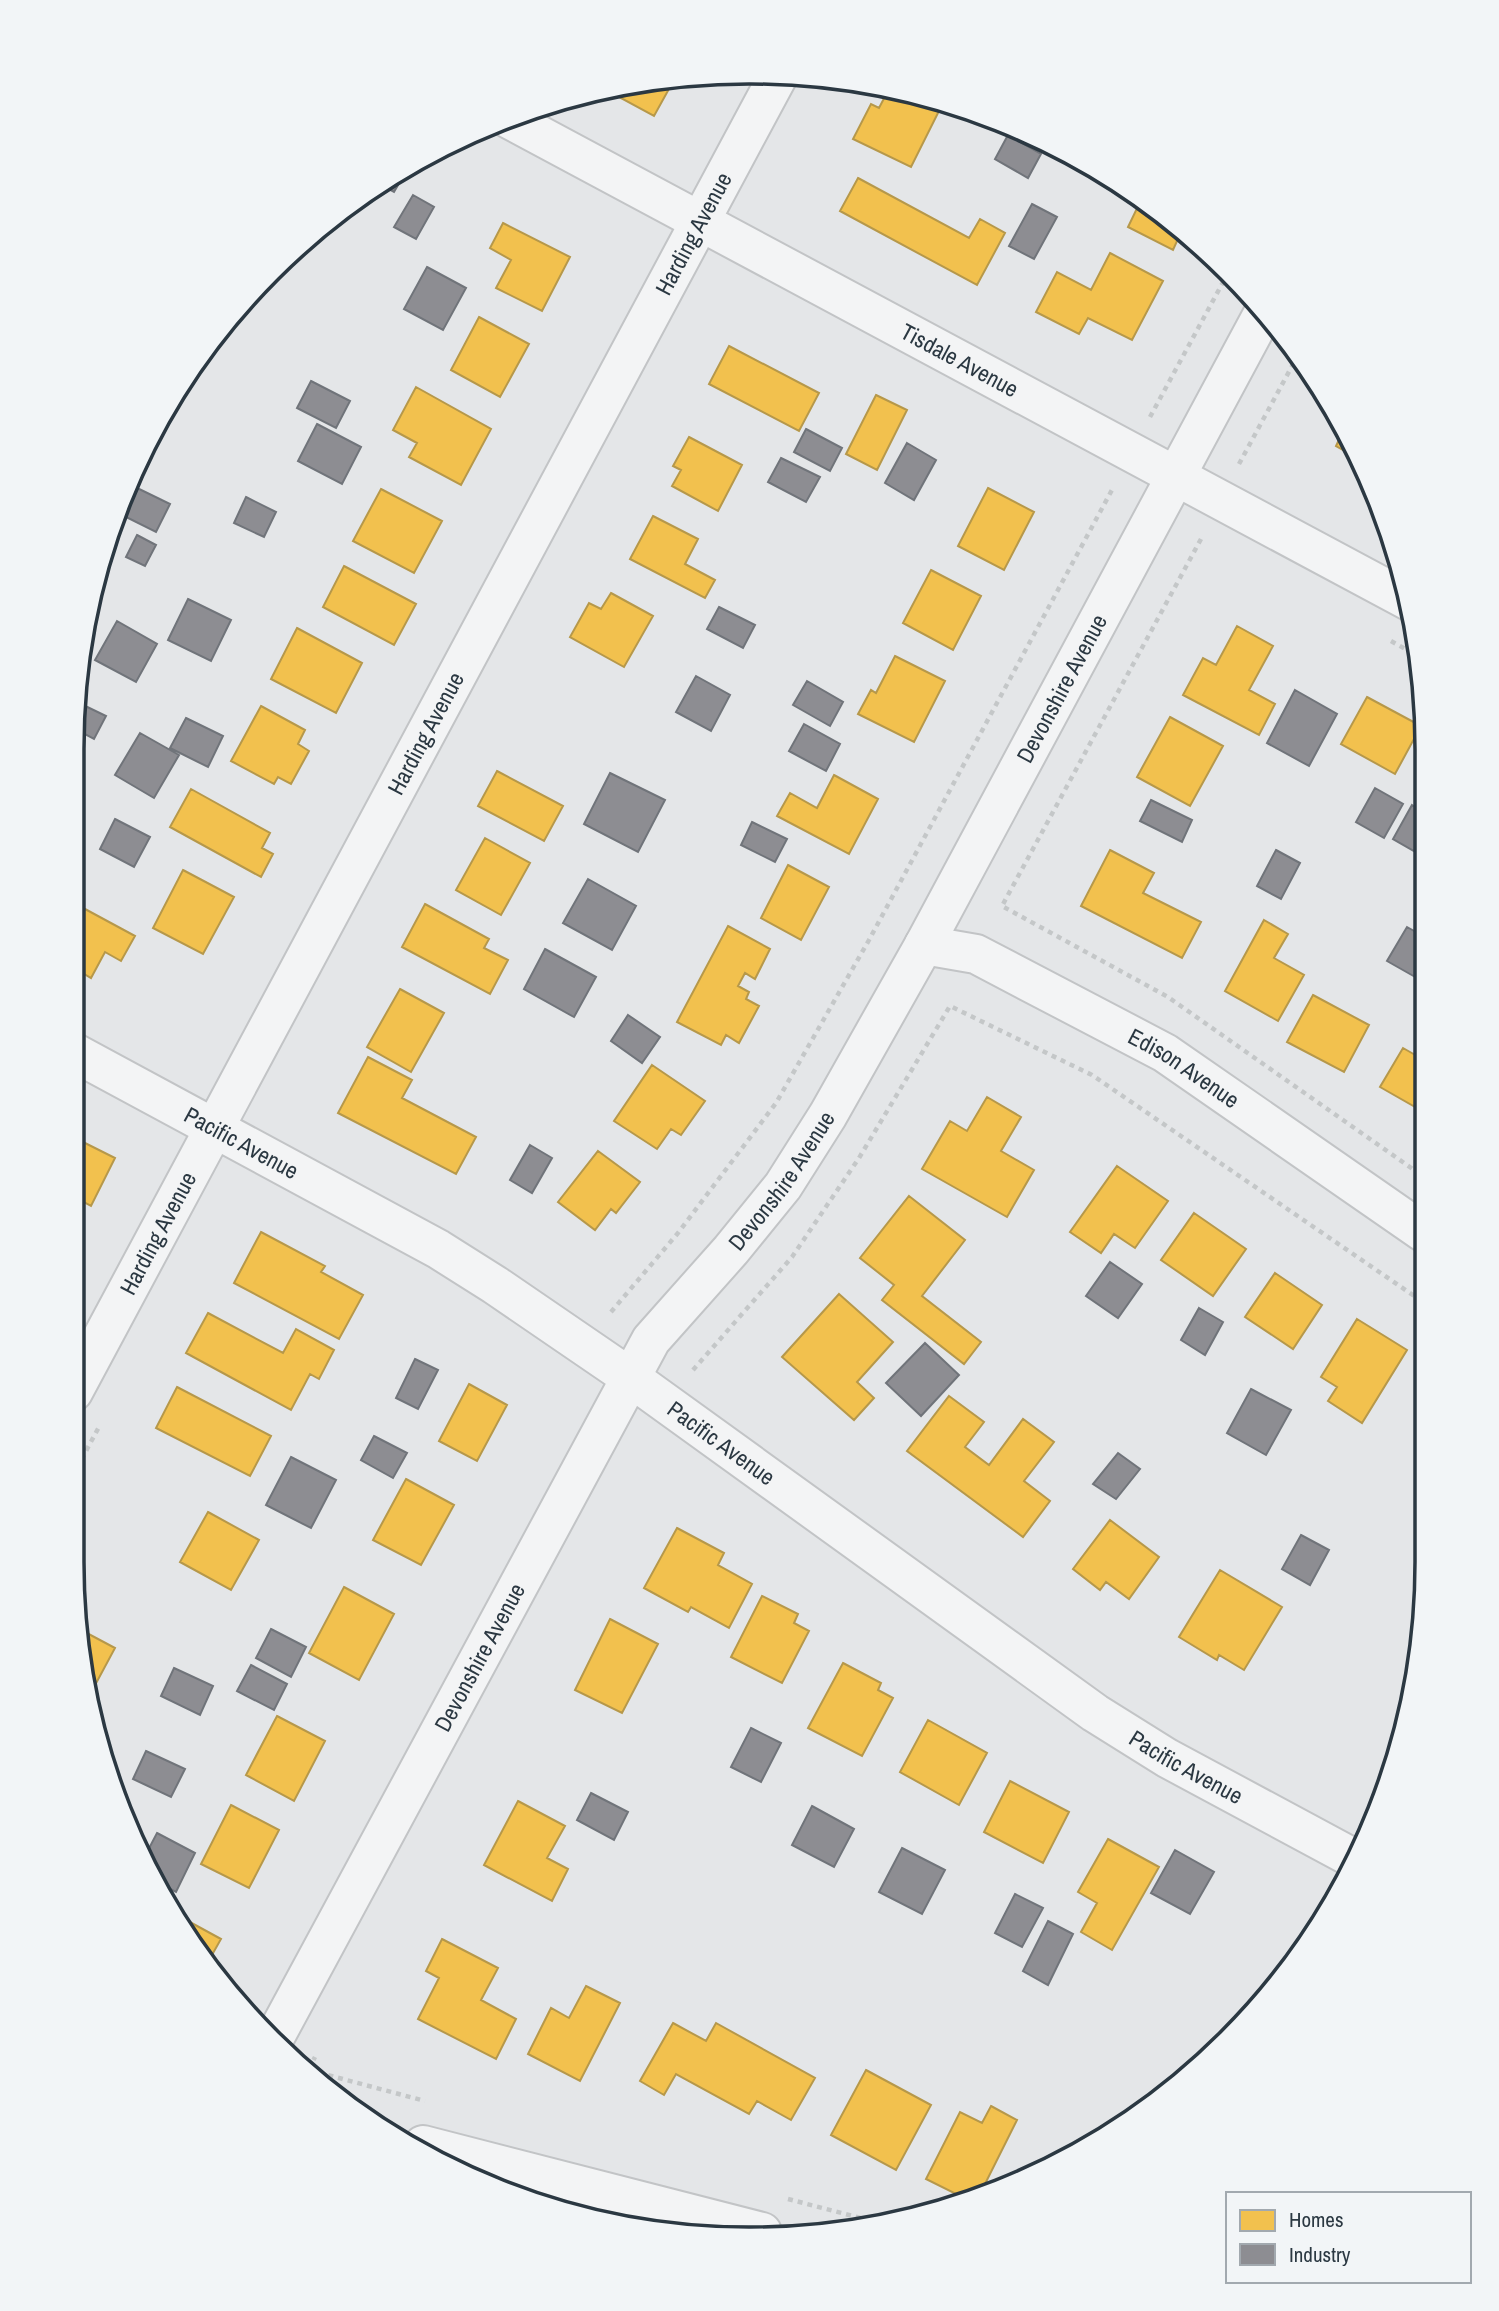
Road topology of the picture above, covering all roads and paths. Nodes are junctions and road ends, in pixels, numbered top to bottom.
1 (773, 85) edge
2 (520, 125) edge
3 (699, 222) junction
4 (1223, 283) edge
5 (1259, 322) edge
6 (1292, 365) edge
7 (1150, 418) dead end
8 (1239, 464) dead end
9 (1175, 477) junction
10 (1113, 487) dead end
11 (1212, 545) dead end
12 (1396, 594) edge
13 (1381, 636) dead end
14 (1407, 650) edge
15 (924, 945) junction
16 (84, 1058) edge
17 (215, 1127) junction
18 (1415, 1171) edge
19 (1415, 1225) edge
20 (1415, 1297) edge
21 (611, 1312) dead end
22 (84, 1371) edge
23 (692, 1371) dead end
24 (631, 1378) junction
25 (1347, 1854) edge
26 (278, 2031) edge
27 (437, 2149) edge
28 (742, 2227) edge

1 - 3 street, Harding Avenue
2 - 3 street, Tisdale Avenue
3 - 9 street, Tisdale Avenue
3 - 17 street, Harding Avenue
4 - 7 path
5 - 9 street, Devonshire Avenue
6 - 8 path
9 - 12 street, Tisdale Avenue
9 - 15 street, Devonshire Avenue
10 - 21 path
11 - 18 path
13 - 14 path
15 - 19 street, Edison Avenue
15 - 24 street, Devonshire Avenue
16 - 17 street, Pacific Avenue
17 - 22 street, Harding Avenue
17 - 24 street, Pacific Avenue
20 - 23 path
24 - 25 street, Pacific Avenue
24 - 26 street, Devonshire Avenue
27 - 28 street

